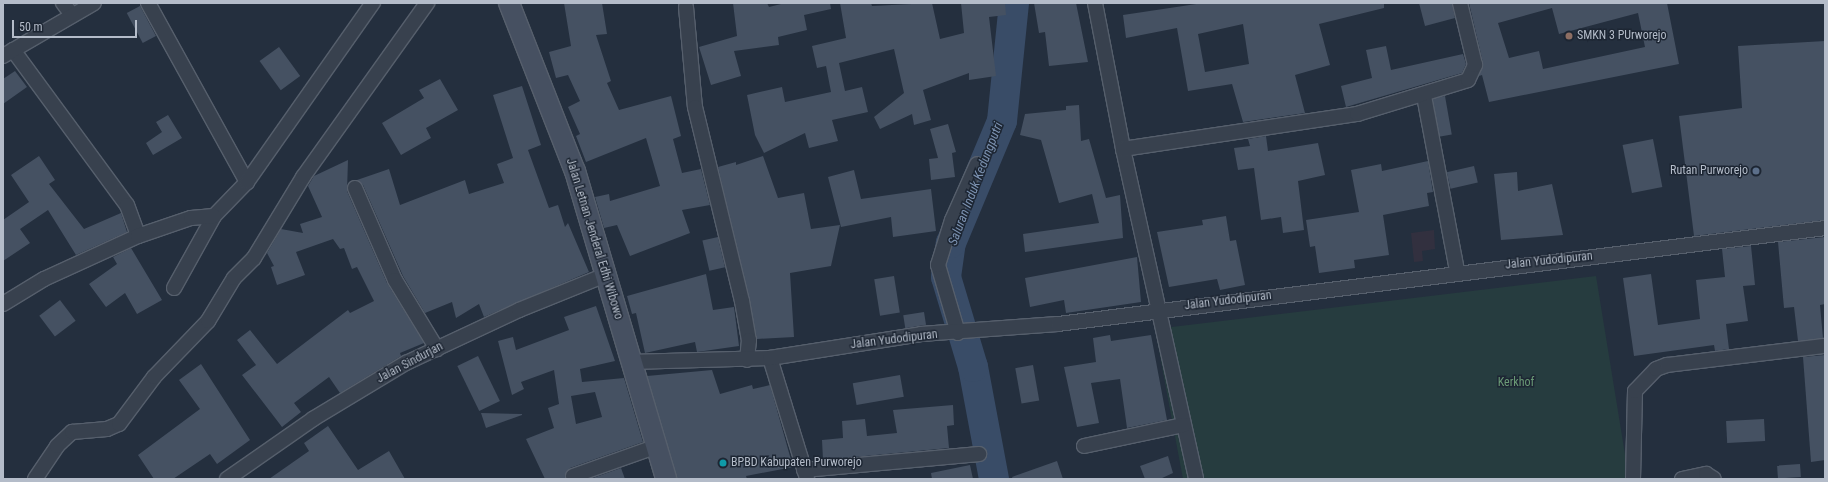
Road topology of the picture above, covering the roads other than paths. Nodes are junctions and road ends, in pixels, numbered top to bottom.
1 (64, 3) edge
2 (94, 3) edge
3 (148, 3) edge
4 (373, 3) edge
5 (427, 3) edge
6 (509, 3) edge
7 (1095, 3) edge
8 (1460, 3) edge
9 (686, 7) dead end
10 (72, 15) junction
11 (8, 53) edge
12 (1424, 96) junction
13 (1122, 149) junction
14 (977, 164) dead end
15 (247, 182) junction
16 (355, 188) dead end
17 (214, 216) junction
18 (1825, 228) edge
19 (138, 236) junction
20 (1457, 271) junction
21 (608, 274) junction
22 (174, 288) dead end
23 (3, 304) edge
24 (1157, 310) junction
25 (960, 333) junction
26 (1825, 346) edge
27 (436, 349) junction
28 (770, 358) junction
29 (747, 360) junction
30 (630, 362) junction
31 (1184, 425) junction
32 (1084, 446) dead end
33 (655, 447) junction
34 (979, 454) dead end
35 (806, 474) edge
36 (573, 476) dead end
37 (35, 479) edge
38 (227, 479) edge
39 (666, 479) edge
40 (1196, 479) edge
41 (1633, 479) edge
42 (1682, 479) edge
43 (1714, 479) edge

1 - 10 street
2 - 10 street
3 - 15 street
4 - 15 street
5 - 37 street
6 - 21 street, Jalan Letnan Jenderal Edhi Wibowo
7 - 13 street
8 - 12 street
9 - 29 street
10 - 11 street
11 - 19 street
12 - 13 street
12 - 20 street
13 - 24 street
14 - 25 street
15 - 17 street
16 - 27 street
17 - 19 street
17 - 22 street
18 - 20 street, Jalan Yudodipuran
19 - 23 street
20 - 24 street, Jalan Yudodipuran
21 - 27 street, Jalan Sindurjan
21 - 30 street, Jalan Letnan Jenderal Edhi Wibowo
24 - 25 street, Jalan Yudodipuran
24 - 31 street
25 - 28 street, Jalan Yudodipuran
26 - 41 street
27 - 38 street, Jalan Sindurjan
28 - 29 street, Jalan Yudodipuran
28 - 35 street
29 - 30 street, Jalan Yudodipuran
30 - 33 street, Jalan Letnan Jenderal Edhi Wibowo
31 - 32 street
31 - 40 street
33 - 36 street
33 - 39 street, Jalan Letnan Jenderal Edhi Wibowo
34 - 35 street
42 - 43 street

